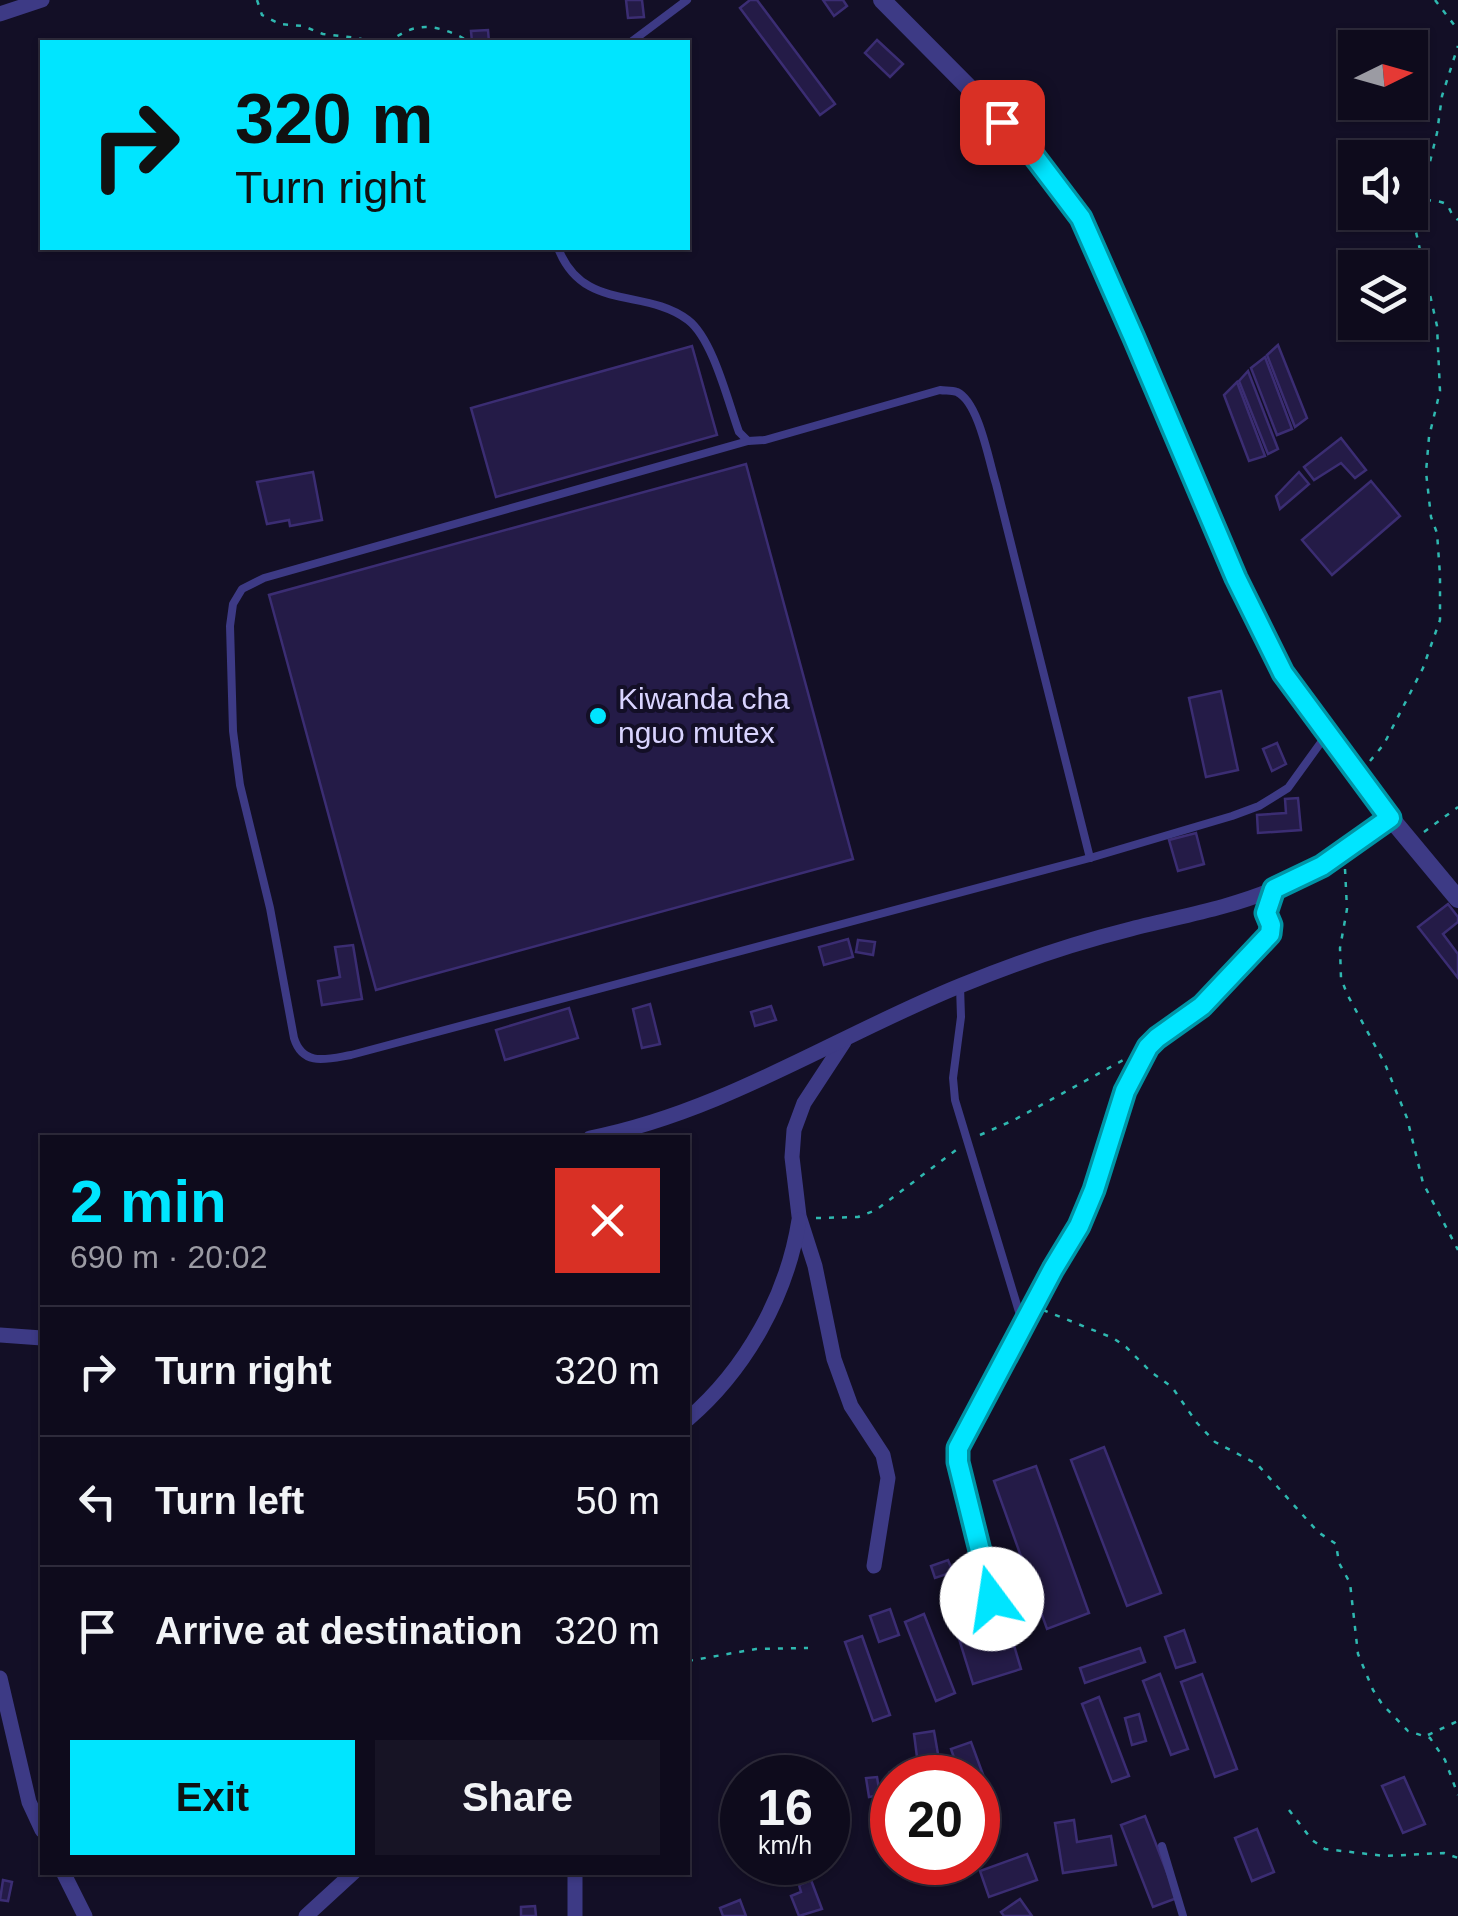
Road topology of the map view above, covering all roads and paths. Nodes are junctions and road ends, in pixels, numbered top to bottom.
1 (42, 0) edge
2 (257, 0) edge
3 (687, 0) edge
4 (882, 0) edge
5 (1435, 0) edge
6 (0, 14) edge
7 (1458, 30) edge
8 (365, 40) edge
9 (390, 40) edge
10 (466, 40) edge
11 (634, 40) edge
12 (1458, 46) edge
13 (1428, 170) edge
14 (1428, 200) edge
15 (1458, 220) edge
16 (1417, 230) edge
17 (559, 250) edge
18 (748, 442) junction
19 (1327, 734) junction
20 (1357, 775) junction
21 (1458, 807) edge
22 (1390, 818) junction
23 (1411, 842) junction
24 (1344, 851) junction
25 (1090, 858) junction
26 (1274, 889) junction
27 (1458, 899) edge
28 (960, 986) junction
29 (846, 1039) junction
30 (1148, 1047) junction
31 (603, 1135) edge
32 (966, 1141) junction
33 (799, 1216) junction
34 (1458, 1250) edge
35 (1034, 1306) junction
36 (1023, 1327) junction
37 (0, 1335) edge
38 (40, 1338) edge
39 (690, 1418) edge
40 (874, 1566) dead end
41 (1001, 1634) dead end
42 (808, 1648) dead end
43 (690, 1661) edge
44 (0, 1678) edge
45 (1458, 1721) edge
46 (1426, 1736) junction
47 (1458, 1795) edge
48 (1289, 1810) dead end
49 (40, 1826) edge
50 (1162, 1846) dead end
51 (1458, 1858) edge
52 (65, 1875) edge
53 (351, 1875) edge
54 (575, 1875) edge
55 (85, 1916) edge
56 (306, 1916) edge
57 (575, 1916) edge
58 (1184, 1916) edge

1 - 6 street
2 - 8 path
3 - 11 lane
4 - 19 street
5 - 7 path
9 - 10 path
12 - 13 path
14 - 15 path
16 - 20 path
17 - 18 lane
18 - 25 lane
18 - 25 lane
19 - 20 street
19 - 25 lane
20 - 22 street
21 - 23 path
22 - 23 street
22 - 24 street
23 - 27 street
24 - 26 street
24 - 34 path
26 - 28 street
26 - 30 lane
28 - 29 street
28 - 32 lane
29 - 31 street
29 - 33 street
30 - 32 path
30 - 35 lane
32 - 33 path
32 - 36 lane
33 - 39 street
33 - 40 street
35 - 36 lane
35 - 46 path
36 - 41 lane
37 - 38 street
42 - 43 path
44 - 49 street
45 - 46 path
46 - 47 path
48 - 51 path
50 - 58 lane
52 - 55 street
53 - 56 street
54 - 57 street

